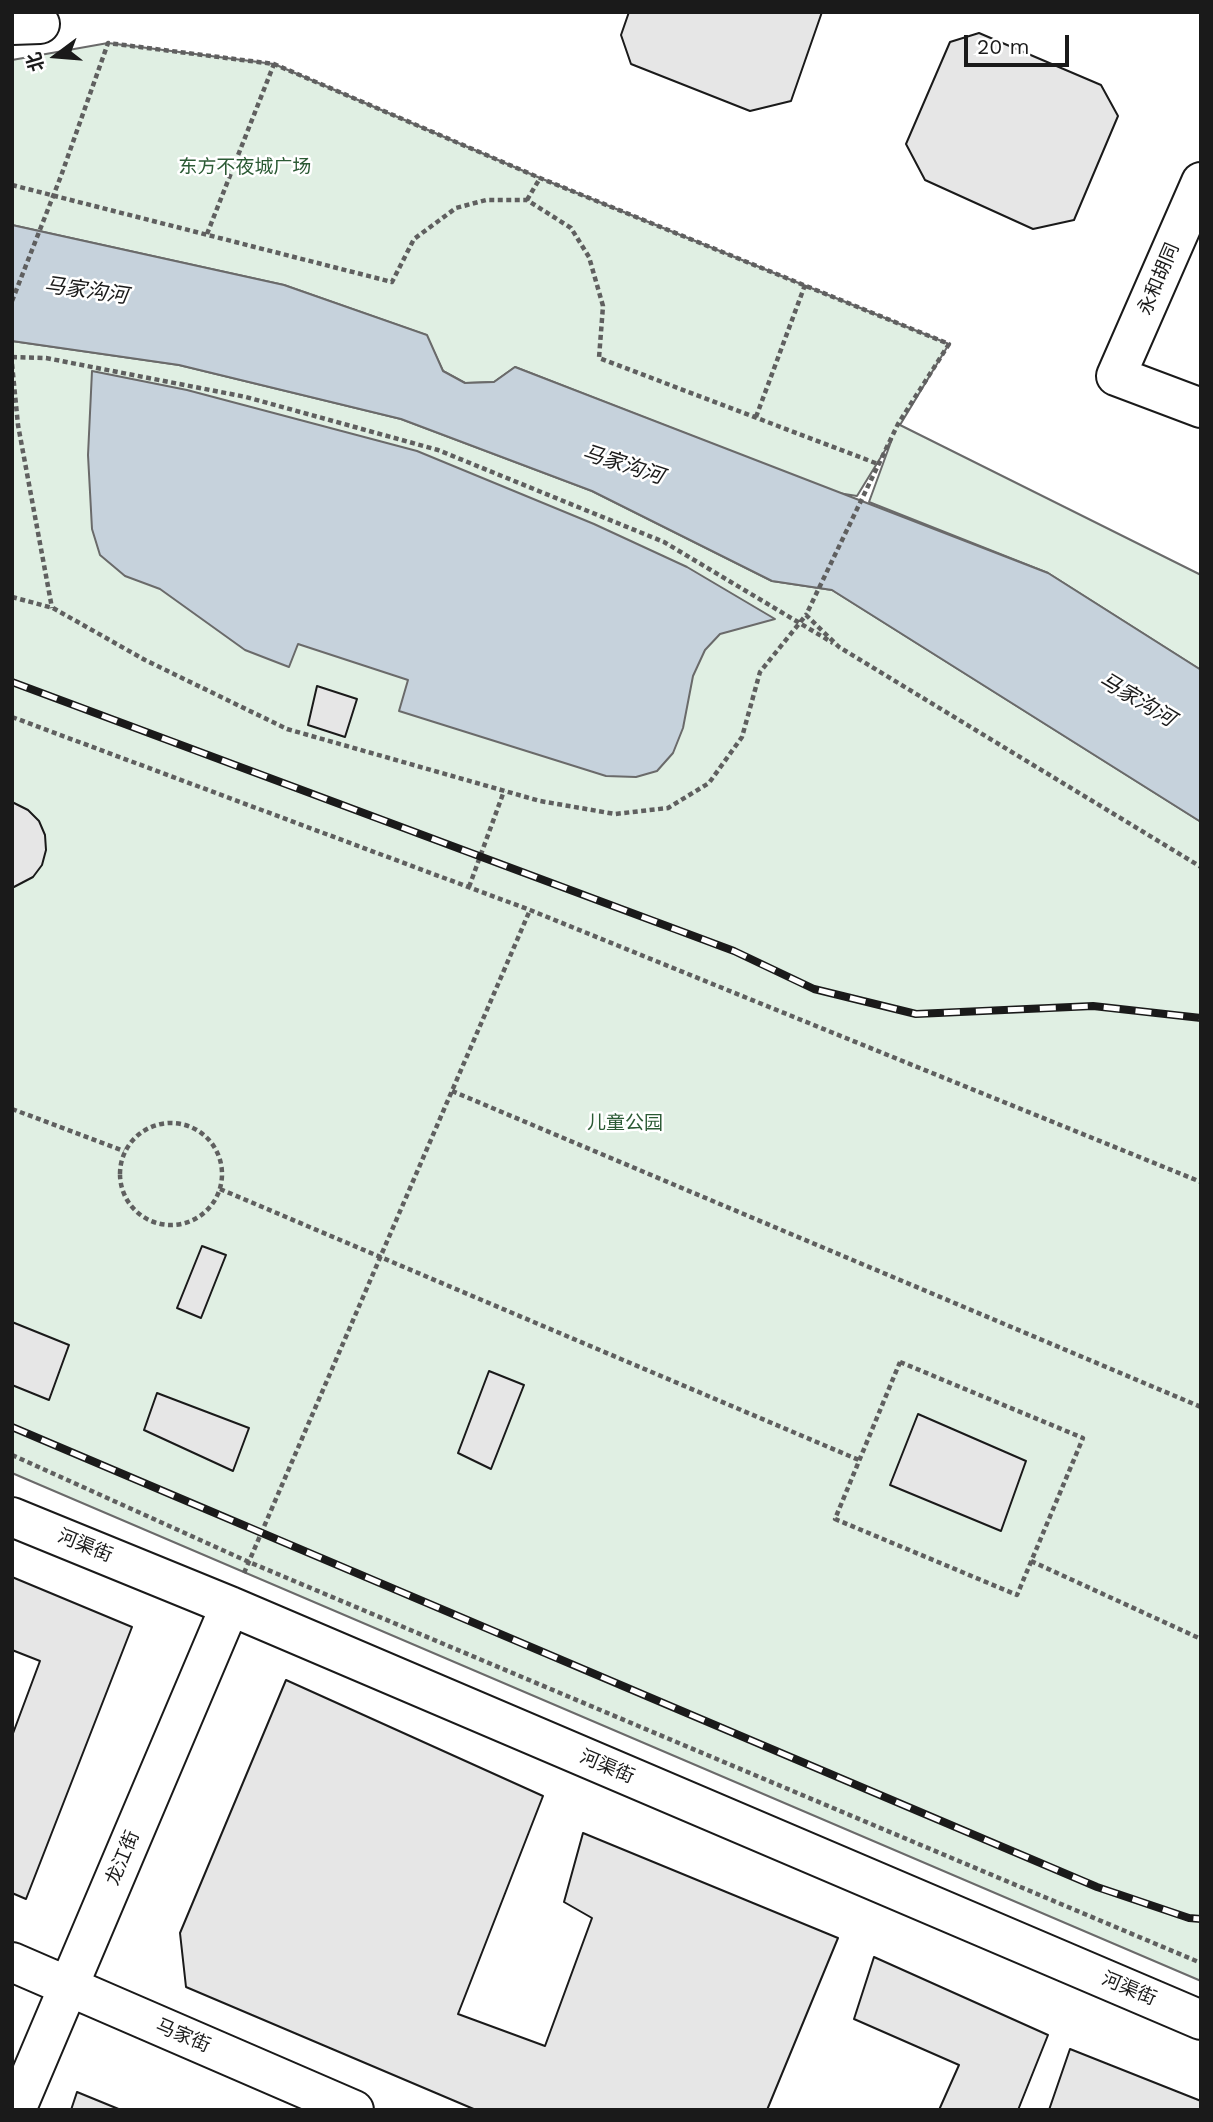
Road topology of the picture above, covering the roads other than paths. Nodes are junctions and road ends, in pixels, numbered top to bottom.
1 (1201, 182) edge
2 (1201, 408) edge
3 (12, 1517) edge
4 (230, 1606) junction
5 (12, 1962) edge
6 (69, 1986) junction
7 (1201, 2020) edge
8 (16, 2110) edge
9 (354, 2110) edge

1 - 2 street, 永和胡同
3 - 4 street, 河渠街
4 - 6 street, 龙江街
4 - 7 street, 河渠街
5 - 6 street, 马家街
6 - 8 street, 龙江街
6 - 9 street, 马家街

